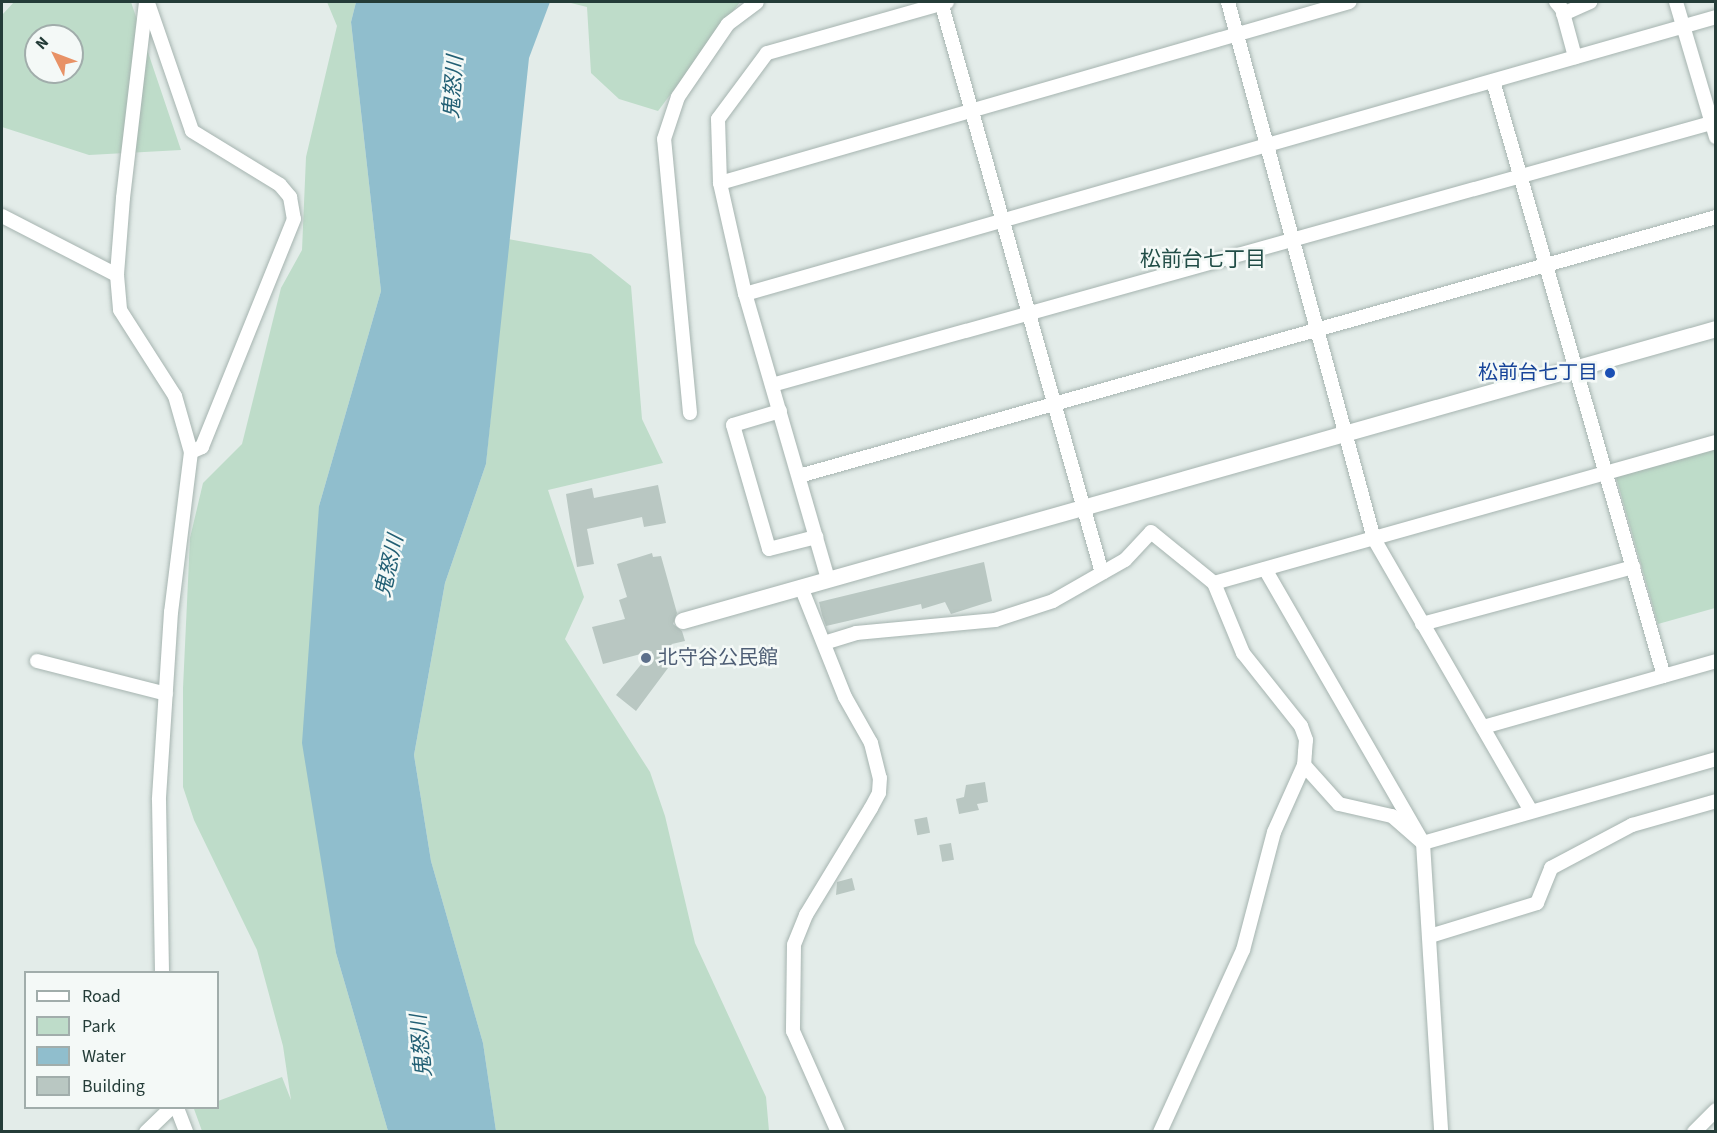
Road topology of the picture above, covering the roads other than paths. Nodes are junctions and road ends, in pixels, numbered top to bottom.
1 (147, 2) edge
2 (757, 2) edge
3 (943, 2) edge
4 (1228, 2) edge
5 (1348, 2) edge
6 (1590, 2) edge
7 (1676, 2) edge
8 (1559, 8) edge
9 (1716, 17) edge
10 (1686, 26) junction
11 (1237, 33) junction
12 (1575, 57) junction
13 (1493, 81) junction
14 (972, 111) junction
15 (1713, 130) edge
16 (1267, 145) junction
17 (1521, 176) junction
18 (720, 183) junction
19 (2, 216) edge
20 (1716, 217) edge
21 (1003, 220) junction
22 (1292, 240) junction
23 (1546, 265) junction
24 (117, 275) junction
25 (745, 294) junction
26 (1029, 313) junction
27 (1716, 329) edge
28 (1316, 330) junction
29 (1576, 369) junction
30 (772, 385) junction
31 (1054, 404) junction
32 (780, 411) junction
33 (690, 413) dead end
34 (1344, 434) junction
35 (1716, 442) edge
36 (191, 452) junction
37 (1606, 474) junction
38 (799, 476) junction
39 (1083, 508) junction
40 (816, 537) junction
41 (1374, 539) junction
42 (1633, 567) junction
43 (1265, 569) junction
44 (1102, 573) junction
45 (828, 579) junction
46 (1214, 583) junction
47 (801, 587) junction
48 (683, 621) dead end
49 (1422, 624) junction
50 (824, 643) junction
51 (37, 661) dead end
52 (1716, 661) edge
53 (1664, 676) junction
54 (166, 694) junction
55 (1482, 727) junction
56 (1714, 764) edge
57 (1304, 765) junction
58 (1716, 801) edge
59 (1531, 811) junction
60 (1423, 843) junction
61 (1430, 936) junction
62 (162, 971) edge
63 (169, 1109) edge
64 (178, 1109) edge
65 (1716, 1110) edge
66 (146, 1131) edge
67 (186, 1131) edge
68 (838, 1131) edge
69 (1160, 1131) edge
70 (1441, 1131) edge
71 (1694, 1131) edge

1 - 24 street
1 - 36 street
2 - 33 street
3 - 14 street
3 - 18 street
4 - 11 street
5 - 11 street
6 - 8 street
7 - 10 street
8 - 12 street
9 - 10 street
10 - 12 street
10 - 15 street
11 - 14 street
11 - 16 street
12 - 13 street
13 - 16 street
13 - 17 street
14 - 18 street
14 - 21 street
15 - 17 street
16 - 21 street
16 - 22 street
17 - 22 street
17 - 23 street
18 - 25 street
19 - 24 street
20 - 23 street
21 - 25 street
21 - 26 street
22 - 26 street
22 - 28 street
23 - 28 street
23 - 29 street
24 - 36 street
25 - 30 street
26 - 30 street
26 - 31 street
27 - 29 street
28 - 31 street
28 - 34 street
29 - 34 street
29 - 37 street
30 - 32 street
31 - 38 street
31 - 39 street
32 - 38 street
32 - 40 street
34 - 39 street
34 - 41 street
35 - 37 street
36 - 54 street
37 - 41 street
37 - 42 street
38 - 40 street
39 - 44 street
39 - 45 street
40 - 45 street
41 - 43 street
41 - 49 street
42 - 49 street
42 - 53 street
43 - 46 street
43 - 60 street
44 - 46 street
44 - 50 street
45 - 47 street
46 - 57 street
47 - 48 street
47 - 50 street
49 - 55 street
50 - 68 street
51 - 54 street
52 - 53 street
53 - 55 street
54 - 62 street
55 - 59 street
56 - 59 street
57 - 60 street
57 - 69 street
58 - 61 street
59 - 60 street
60 - 61 street
61 - 70 street
63 - 66 street
64 - 67 street
65 - 71 street

